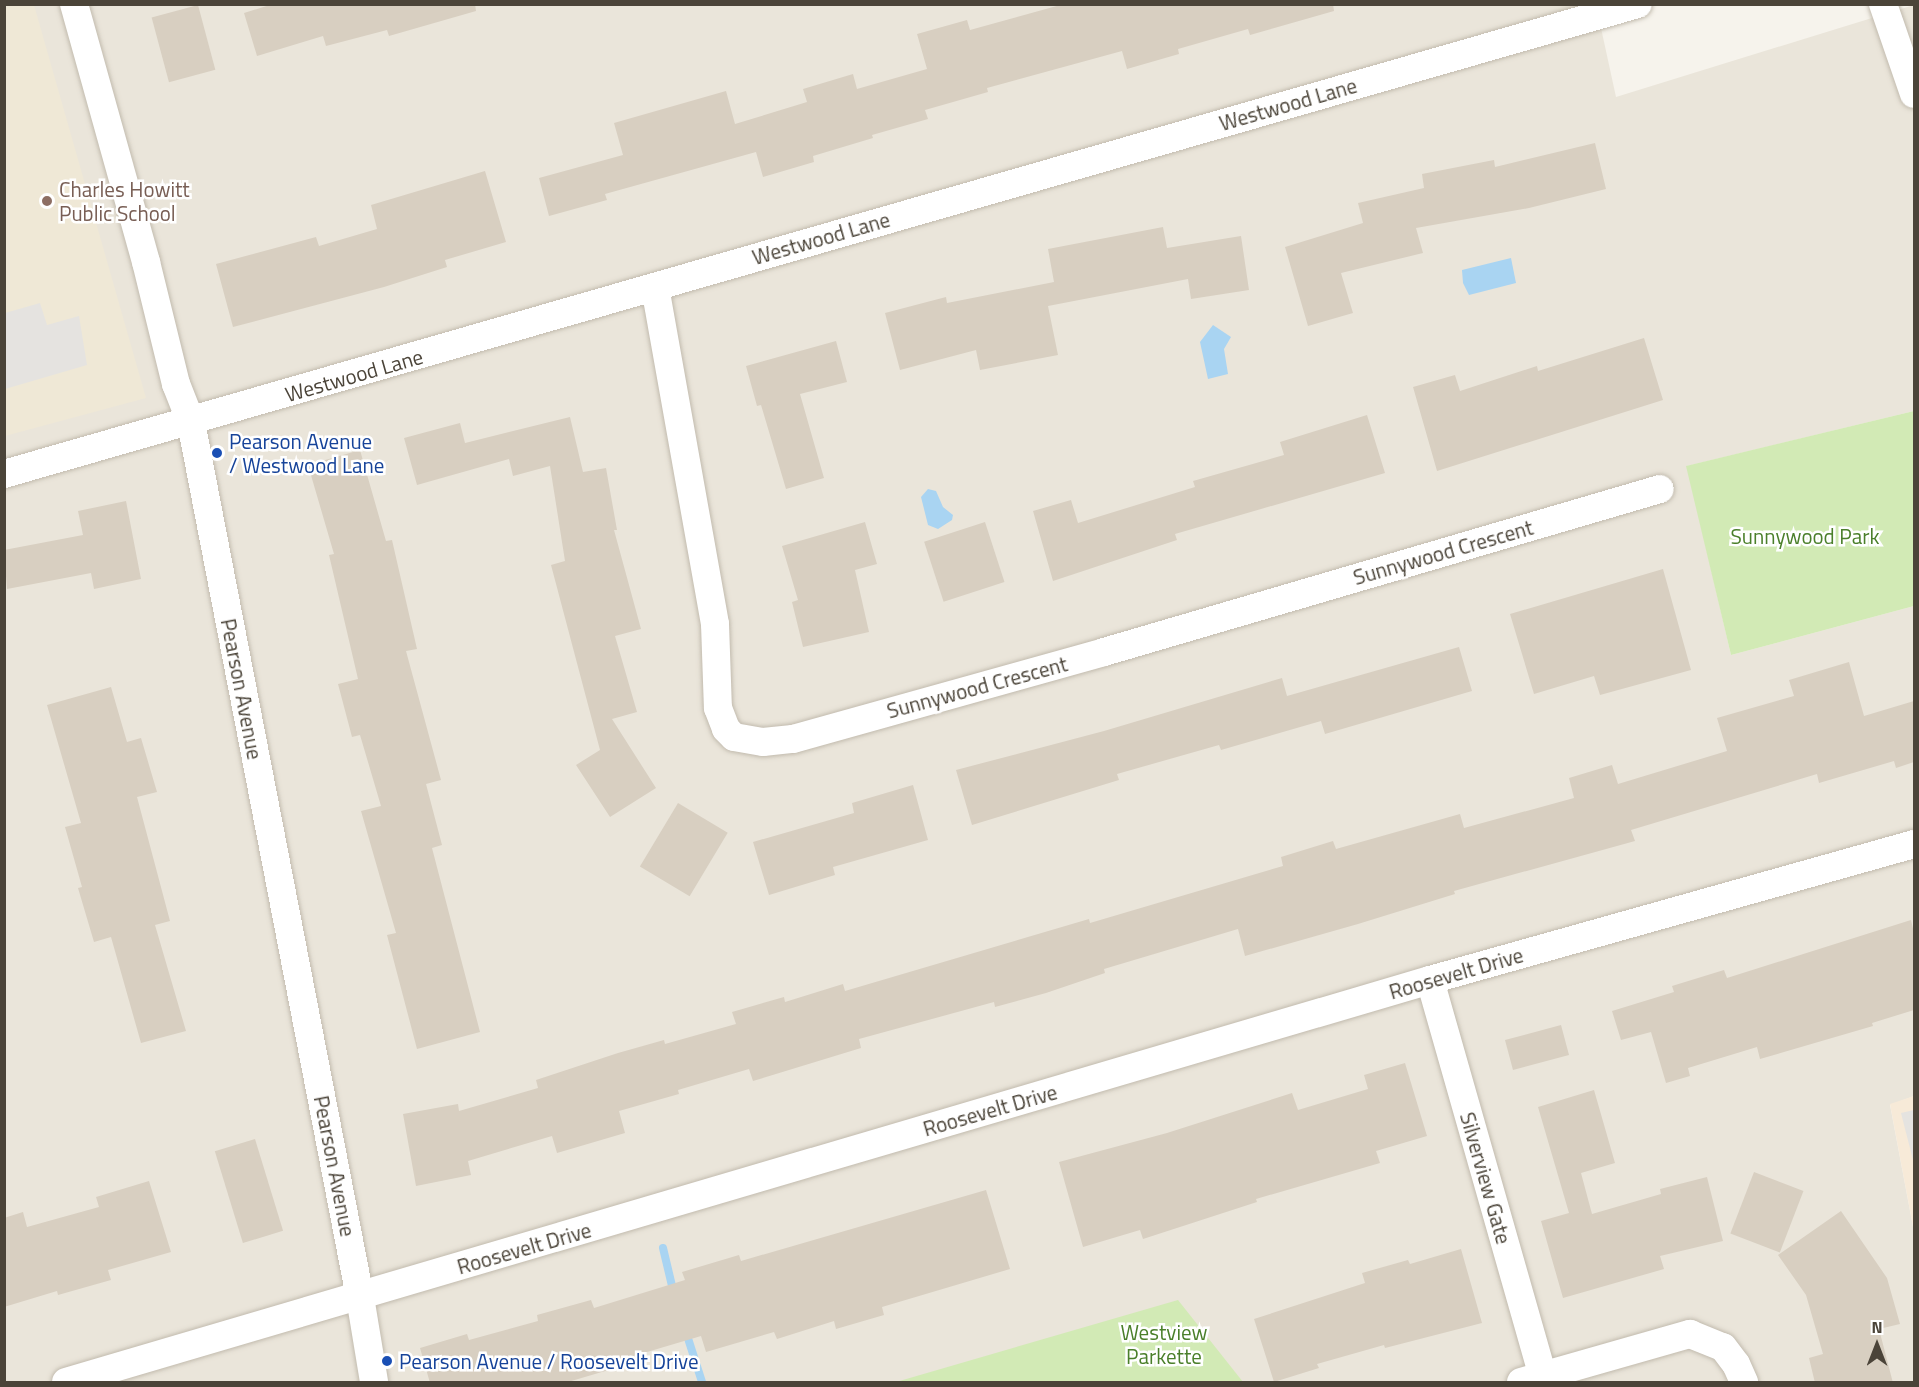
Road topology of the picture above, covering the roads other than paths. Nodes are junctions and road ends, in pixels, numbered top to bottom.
1 (74, 4) edge
2 (1638, 4) edge
3 (1883, 4) edge
4 (1914, 94) edge
5 (655, 287) junction
6 (190, 423) junction
7 (4, 474) edge
8 (1659, 489) dead end
9 (1914, 844) edge
10 (1430, 980) junction
11 (360, 1297) junction
12 (1532, 1380) edge
13 (66, 1383) edge
14 (374, 1383) edge
15 (1744, 1383) edge

1 - 6 street, Pearson Avenue
2 - 5 street, Westwood Lane
3 - 4 street
5 - 6 street, Westwood Lane
5 - 8 street, Sunnywood Crescent
6 - 7 street, Westwood Lane
6 - 11 street, Pearson Avenue
9 - 10 street, Roosevelt Drive
10 - 11 street, Roosevelt Drive
10 - 12 street, Silverview Gate
11 - 13 street, Roosevelt Drive
11 - 14 street, Pearson Avenue
12 - 15 street

